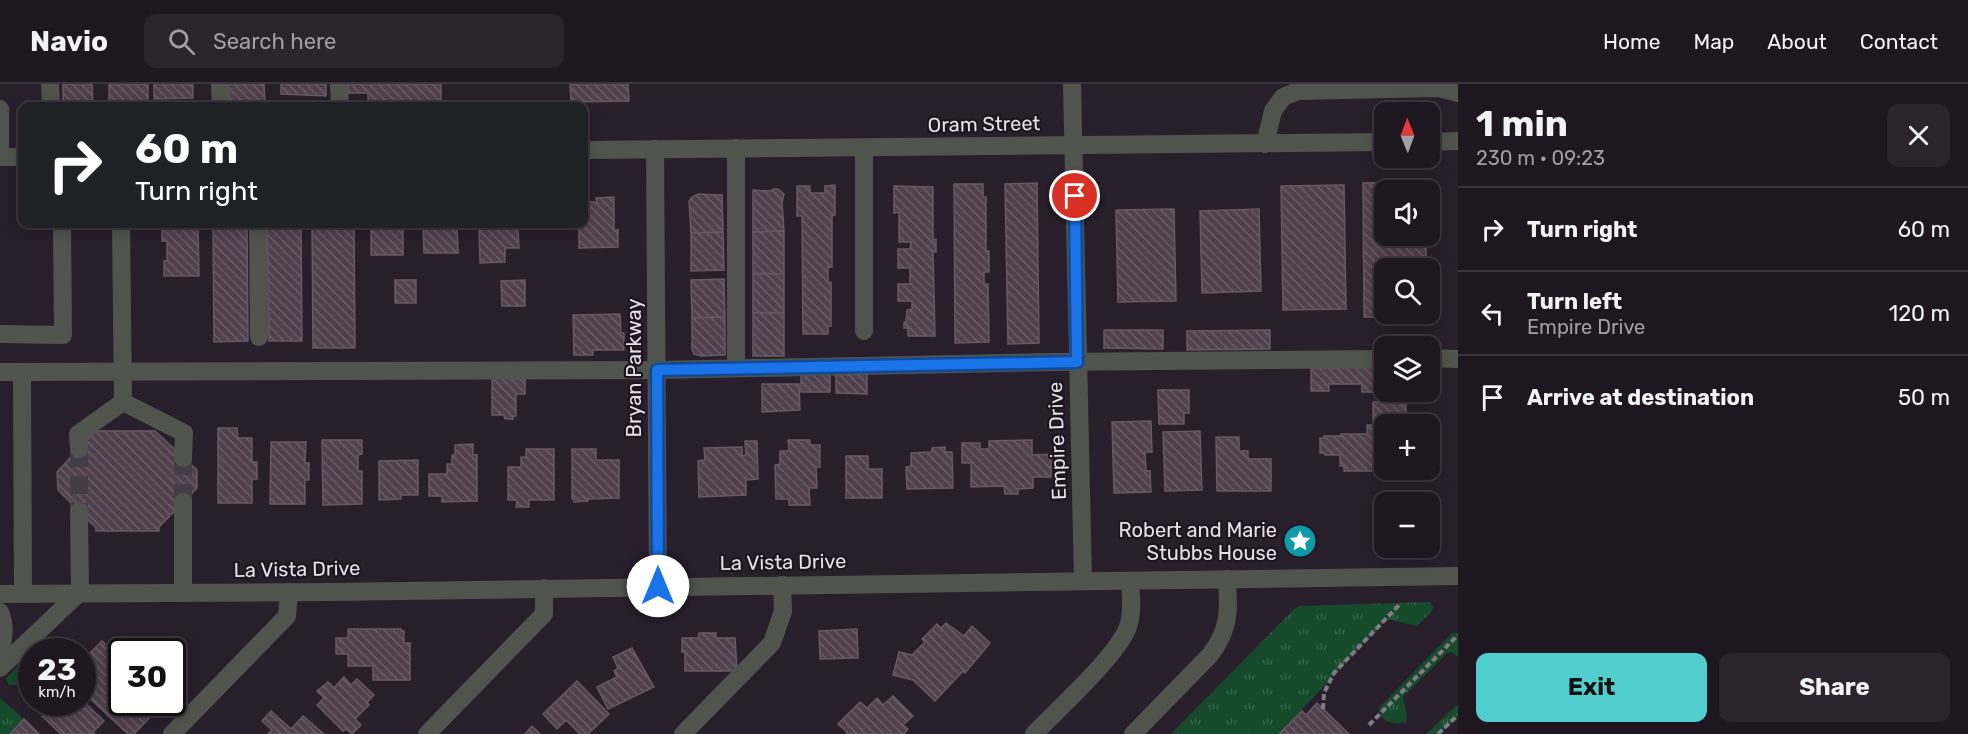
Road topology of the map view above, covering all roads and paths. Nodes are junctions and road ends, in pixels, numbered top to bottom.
1 (50, 84) edge
2 (220, 84) edge
3 (339, 84) edge
4 (1072, 84) edge
5 (1458, 93) edge
6 (51, 102) edge
7 (221, 102) edge
8 (340, 102) edge
9 (0, 109) edge
10 (1440, 141) edge
11 (1458, 141) edge
12 (1374, 142) edge
13 (1265, 144) junction
14 (1074, 145) junction
15 (736, 148) junction
16 (864, 148) junction
17 (655, 149) junction
18 (588, 150) edge
19 (0, 157) edge
20 (18, 157) edge
21 (62, 228) edge
22 (121, 228) edge
23 (258, 228) edge
24 (864, 332) dead end
25 (0, 334) edge
26 (259, 337) dead end
27 (1440, 358) edge
28 (1374, 359) edge
29 (1458, 359) edge
30 (1077, 362) junction
31 (736, 368) junction
32 (657, 370) junction
33 (0, 372) edge
34 (22, 372) junction
35 (122, 373) junction
36 (123, 402) junction
37 (79, 449) tunnel mouth
38 (183, 458) tunnel mouth
39 (183, 502) tunnel mouth
40 (79, 511) tunnel mouth
41 (1458, 576) edge
42 (1227, 579) junction
43 (1083, 581) junction
44 (1130, 581) junction
45 (782, 585) junction
46 (658, 586) junction
47 (543, 588) junction
48 (80, 592) junction
49 (183, 592) junction
50 (289, 592) junction
51 (23, 593) junction
52 (0, 594) edge
53 (1401, 603) dead end
54 (0, 612) edge
55 (1458, 635) edge
56 (0, 649) edge
57 (0, 668) edge
58 (1323, 709) dead end
59 (1458, 715) edge
60 (1369, 725) dead end
61 (172, 734) edge
62 (427, 734) edge
63 (683, 734) edge
64 (1034, 734) edge
65 (1133, 734) edge
66 (1438, 734) edge

1 - 6 street
2 - 7 street
3 - 8 street
4 - 14 street, Empire Drive
5 - 13 street
9 - 19 street
10 - 11 street
12 - 13 street, Oram Street
13 - 14 street, Oram Street
14 - 16 street, Oram Street
14 - 30 street, Empire Drive
15 - 16 street, Oram Street
15 - 17 street, Oram Street
15 - 31 street
16 - 24 street
17 - 18 street, Oram Street
17 - 32 street, Bryan Parkway
19 - 20 street
21 - 25 street
22 - 35 street
23 - 26 street
27 - 29 street
28 - 30 street
30 - 31 street
30 - 43 street, Empire Drive
31 - 32 street
32 - 35 street
32 - 46 street, Bryan Parkway
33 - 34 street
34 - 35 street
34 - 51 street
35 - 36 street
36 - 37 street
36 - 38 street
39 - 49 street
40 - 48 street
41 - 42 street, La Vista Drive
42 - 44 street, La Vista Drive
42 - 65 street
43 - 44 street, La Vista Drive
43 - 45 street, La Vista Drive
44 - 64 street
45 - 46 street, La Vista Drive
45 - 63 street
46 - 47 street, La Vista Drive
47 - 50 street, La Vista Drive
47 - 62 street
48 - 49 street, La Vista Drive
48 - 51 street, La Vista Drive
48 - 57 street
49 - 50 street, La Vista Drive
50 - 61 street
51 - 52 street, La Vista Drive
53 - 58 path
54 - 56 street
55 - 60 path
59 - 66 path

